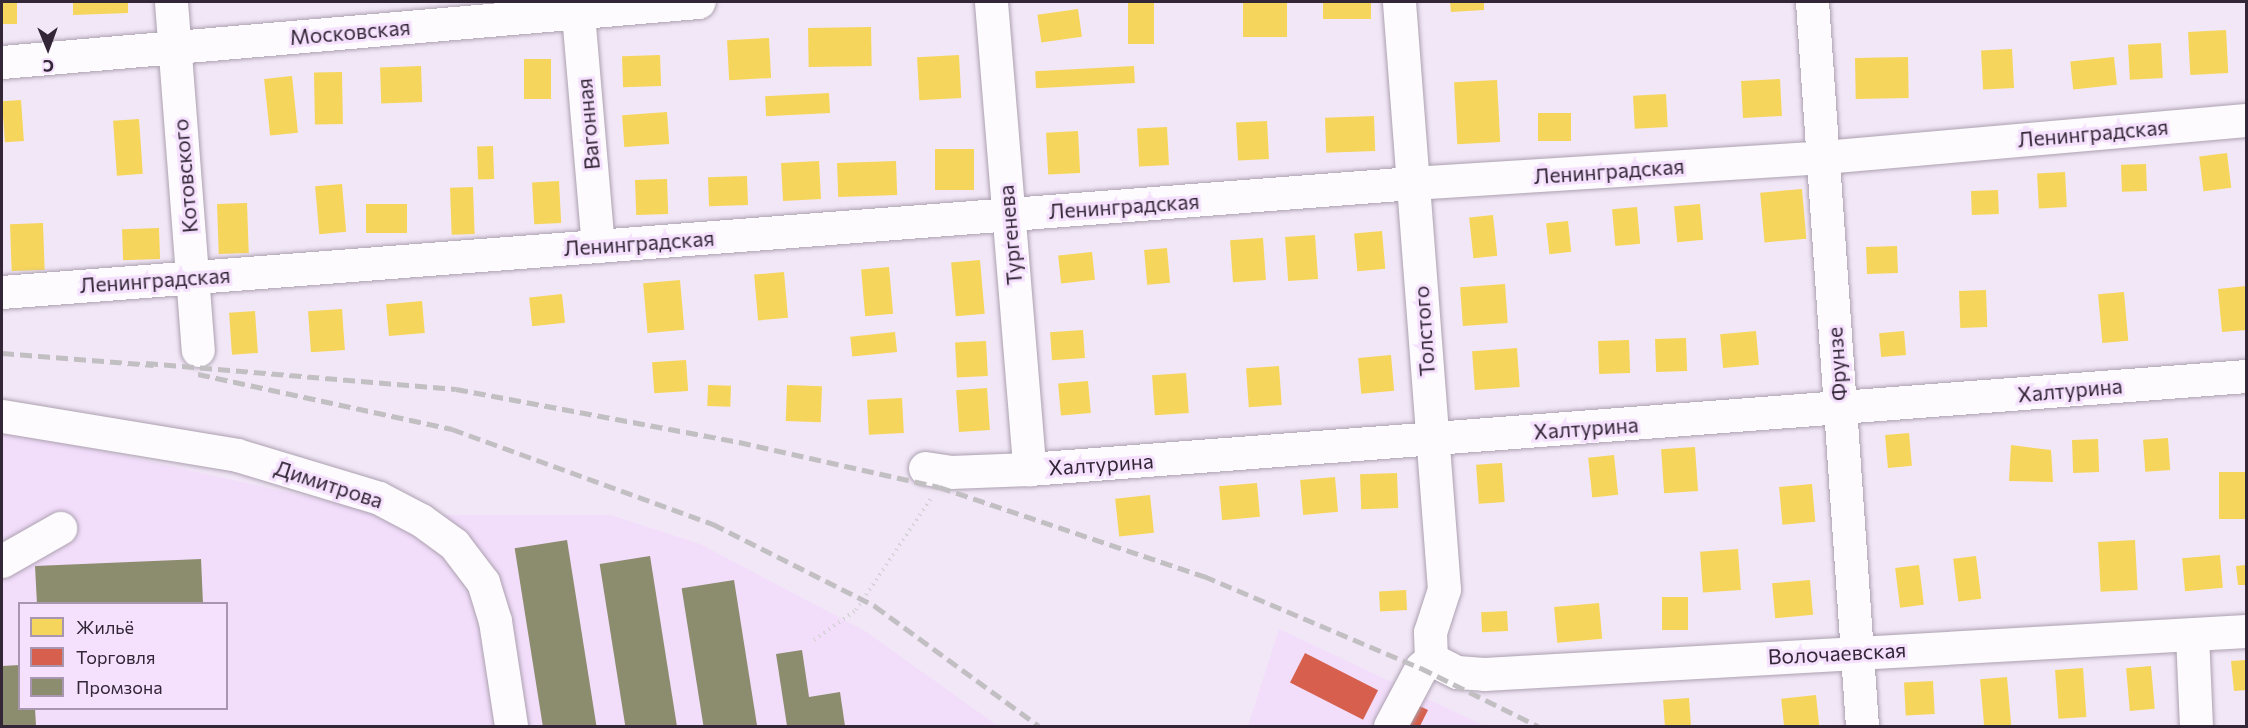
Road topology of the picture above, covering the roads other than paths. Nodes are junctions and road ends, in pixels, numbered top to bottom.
1 (171, 2) edge
2 (698, 2) edge
3 (991, 2) edge
4 (1399, 2) edge
5 (1812, 2) edge
6 (578, 7) edge
7 (174, 47) junction
8 (2, 62) edge
9 (2247, 120) edge
10 (1823, 157) junction
11 (1413, 183) junction
12 (1008, 214) junction
13 (598, 246) junction
14 (193, 277) junction
15 (2, 292) edge
16 (198, 350) dead end
17 (2247, 376) edge
18 (1840, 409) junction
19 (2, 416) edge
20 (1433, 439) junction
21 (1029, 469) junction
22 (937, 470) road end
23 (60, 528) dead end
24 (2, 561) edge
25 (2247, 631) edge
26 (2192, 635) junction
27 (1857, 652) junction
28 (1431, 658) junction
29 (511, 726) edge
30 (1390, 726) edge
31 (1862, 726) edge
32 (2196, 726) edge

1 - 7 street, Котовского
2 - 6 street, Московская
3 - 12 street, Тургенева
4 - 11 street, Толстого
5 - 10 street, Фрунзе
6 - 7 street, Московская
6 - 13 street, Вагонная
7 - 8 street, Московская
7 - 14 street, Котовского
9 - 10 street, Ленинградская
10 - 11 street, Ленинградская
10 - 18 street, Фрунзе
11 - 12 street, Ленинградская
11 - 20 street, Толстого
12 - 13 street, Ленинградская
12 - 21 street, Тургенева
13 - 14 street, Ленинградская
14 - 15 street, Ленинградская
14 - 16 street, Котовского
17 - 18 street, Халтурина
18 - 20 street, Халтурина
18 - 27 street, Фрунзе
19 - 29 street, Димитрова
20 - 21 street, Халтурина
20 - 28 street, Толстого
21 - 22 street, Халтурина
23 - 24 street
25 - 26 street, Волочаевская
26 - 27 street, Волочаевская
26 - 32 street
27 - 28 street, Волочаевская
27 - 31 street, Фрунзе
28 - 30 street

